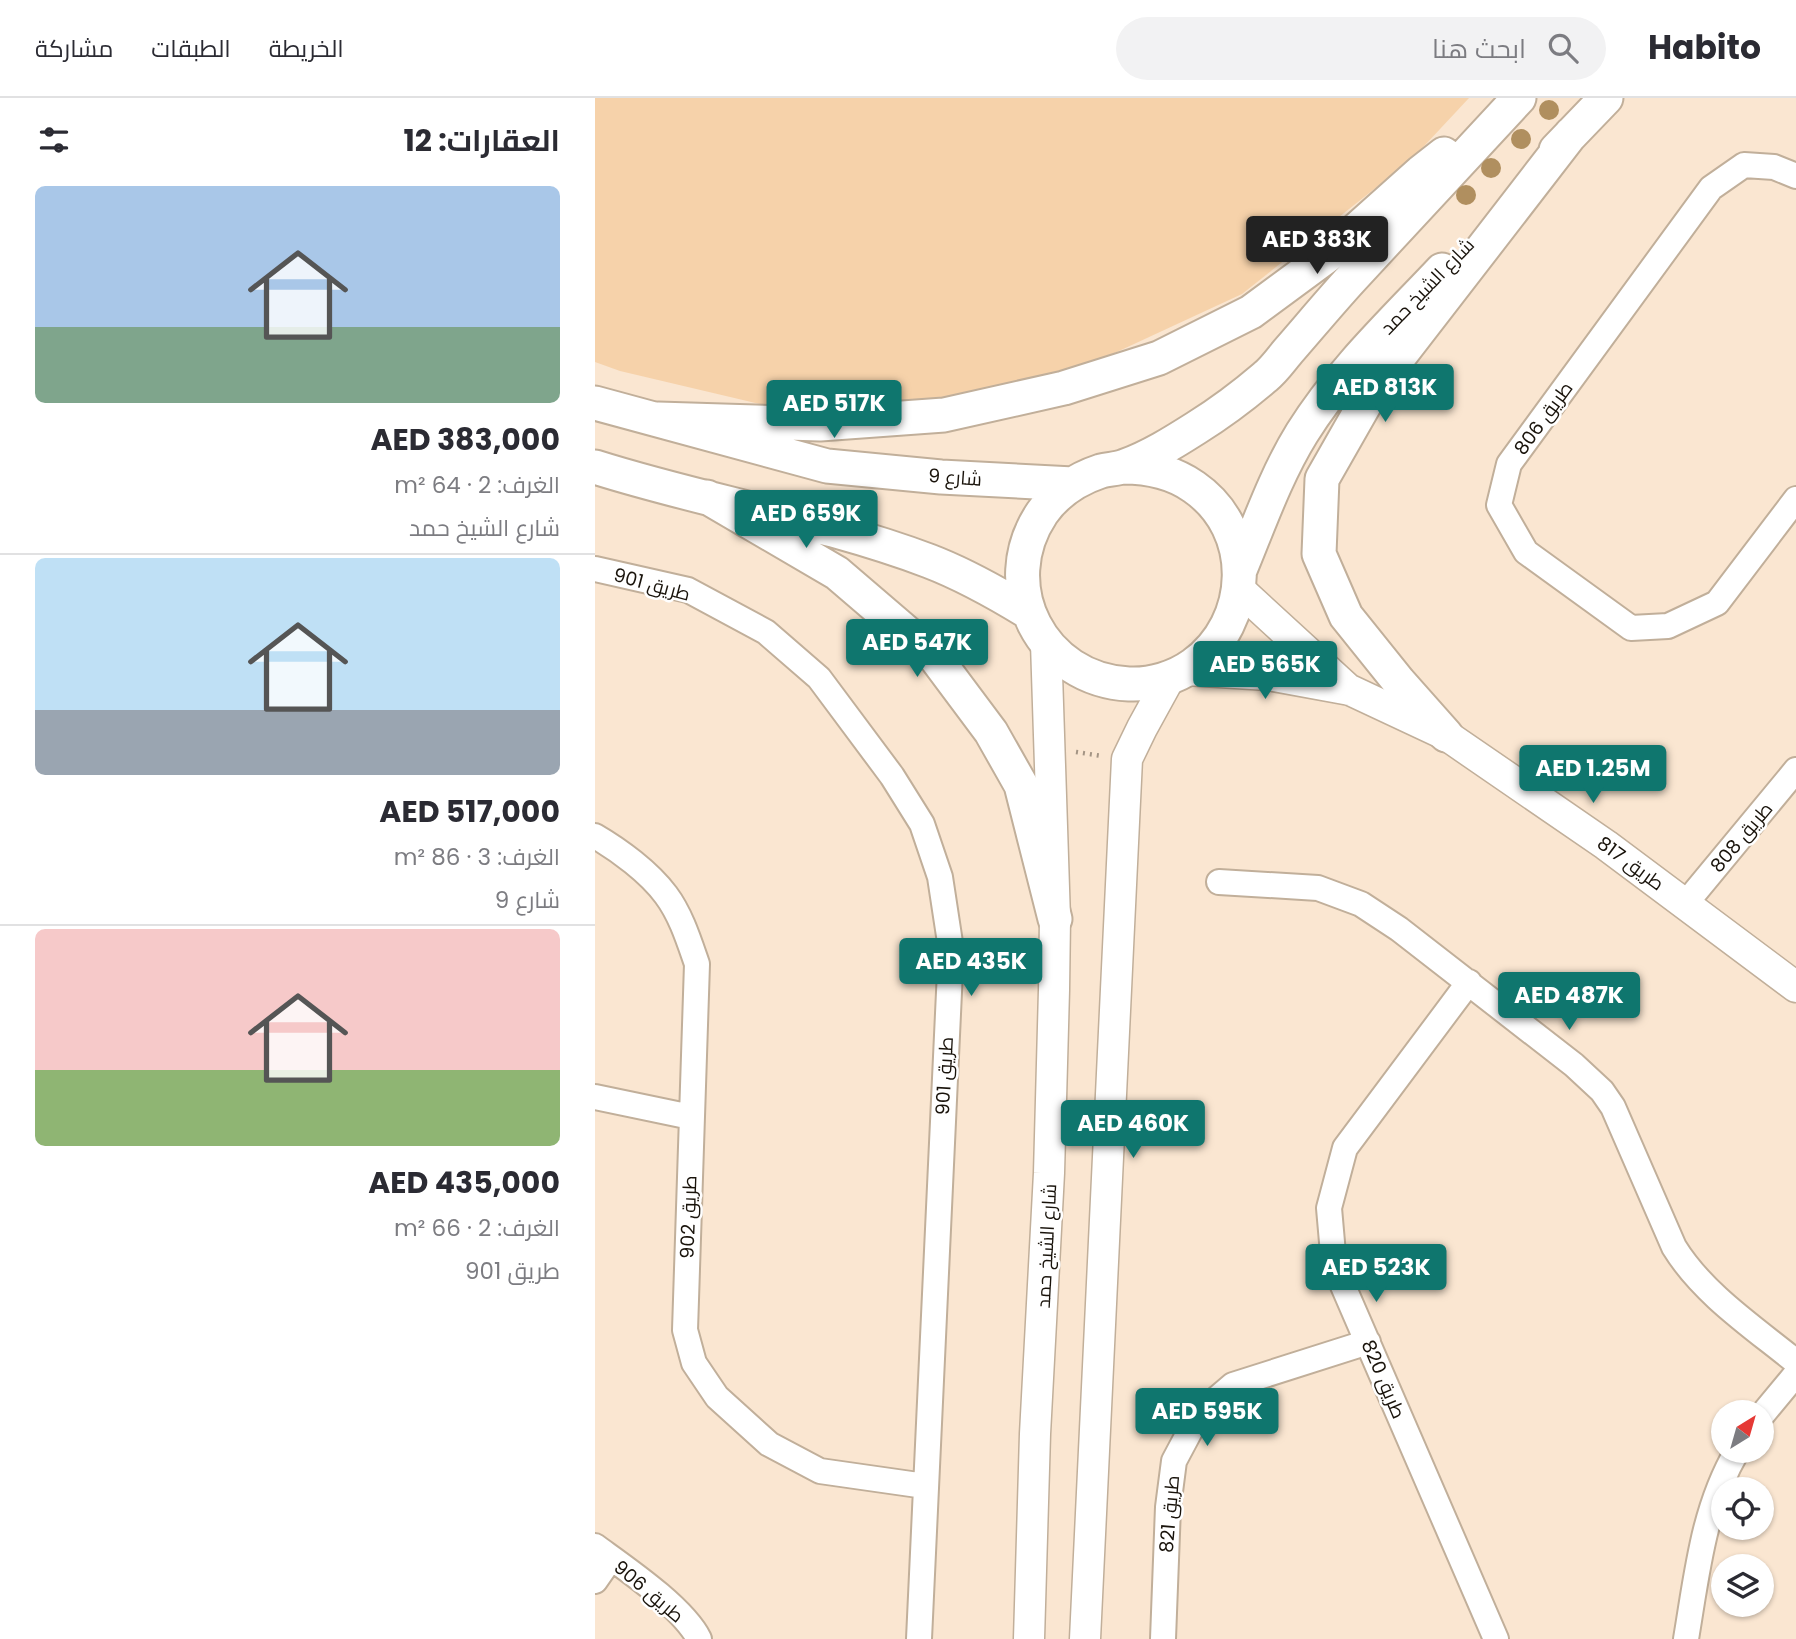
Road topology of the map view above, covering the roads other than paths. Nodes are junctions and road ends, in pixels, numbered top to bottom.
1 (1519, 98) edge
2 (1606, 98) edge
3 (1571, 134) junction
4 (1796, 176) edge
5 (595, 403) edge
6 (658, 419) junction
7 (595, 467) edge
8 (1123, 467) junction
9 (1073, 484) junction
10 (706, 497) junction
11 (1796, 499) edge
12 (595, 569) edge
13 (1240, 580) junction
14 (1028, 612) junction
15 (1046, 643) junction
16 (1178, 674) junction
17 (1349, 690) junction
18 (1446, 735) junction
19 (1796, 770) edge
20 (595, 836) edge
21 (1219, 882) dead end
22 (1685, 903) junction
23 (1055, 919) junction
24 (1469, 982) junction
25 (1796, 987) edge
26 (595, 1097) edge
27 (691, 1116) junction
28 (1368, 1342) junction
29 (1796, 1362) edge
30 (1796, 1374) edge
31 (1774, 1400) edge
32 (1731, 1463) edge
33 (925, 1486) junction
34 (603, 1552) edge
35 (595, 1581) edge
36 (699, 1639) edge
37 (919, 1639) edge
38 (1030, 1639) edge
39 (1084, 1639) edge
40 (1163, 1639) edge
41 (1496, 1639) edge
42 (1686, 1639) edge

1 - 6 main road
1 - 8 main road
2 - 3 main road, شارع الشيخ حمد
3 - 13 main road, شارع الشيخ حمد
3 - 18 main road
4 - 11 street, طريق 806
5 - 6 main road, شارع 9
6 - 9 main road, شارع 9
7 - 10 main road
8 - 9 main road
8 - 13 main road
9 - 14 main road
10 - 14 main road
10 - 23 main road
12 - 33 street, طريق 901
13 - 16 main road
13 - 17 street, طريق 817
14 - 15 main road
15 - 16 main road
15 - 23 street, شارع الشيخ حمد
16 - 17 street, طريق 817
16 - 39 street
17 - 18 street, طريق 817
18 - 22 street, طريق 817
19 - 22 street, طريق 808
20 - 27 street, طريق 902
21 - 24 street
22 - 25 street, طريق 817
23 - 38 street, شارع الشيخ حمد
24 - 28 street, طريق 820
24 - 29 street
26 - 27 street
27 - 33 street, طريق 902
28 - 40 street, طريق 821
28 - 41 street, طريق 820
30 - 31 street
32 - 42 street
33 - 37 street, طريق 901
34 - 35 street
34 - 36 street, طريق 906

